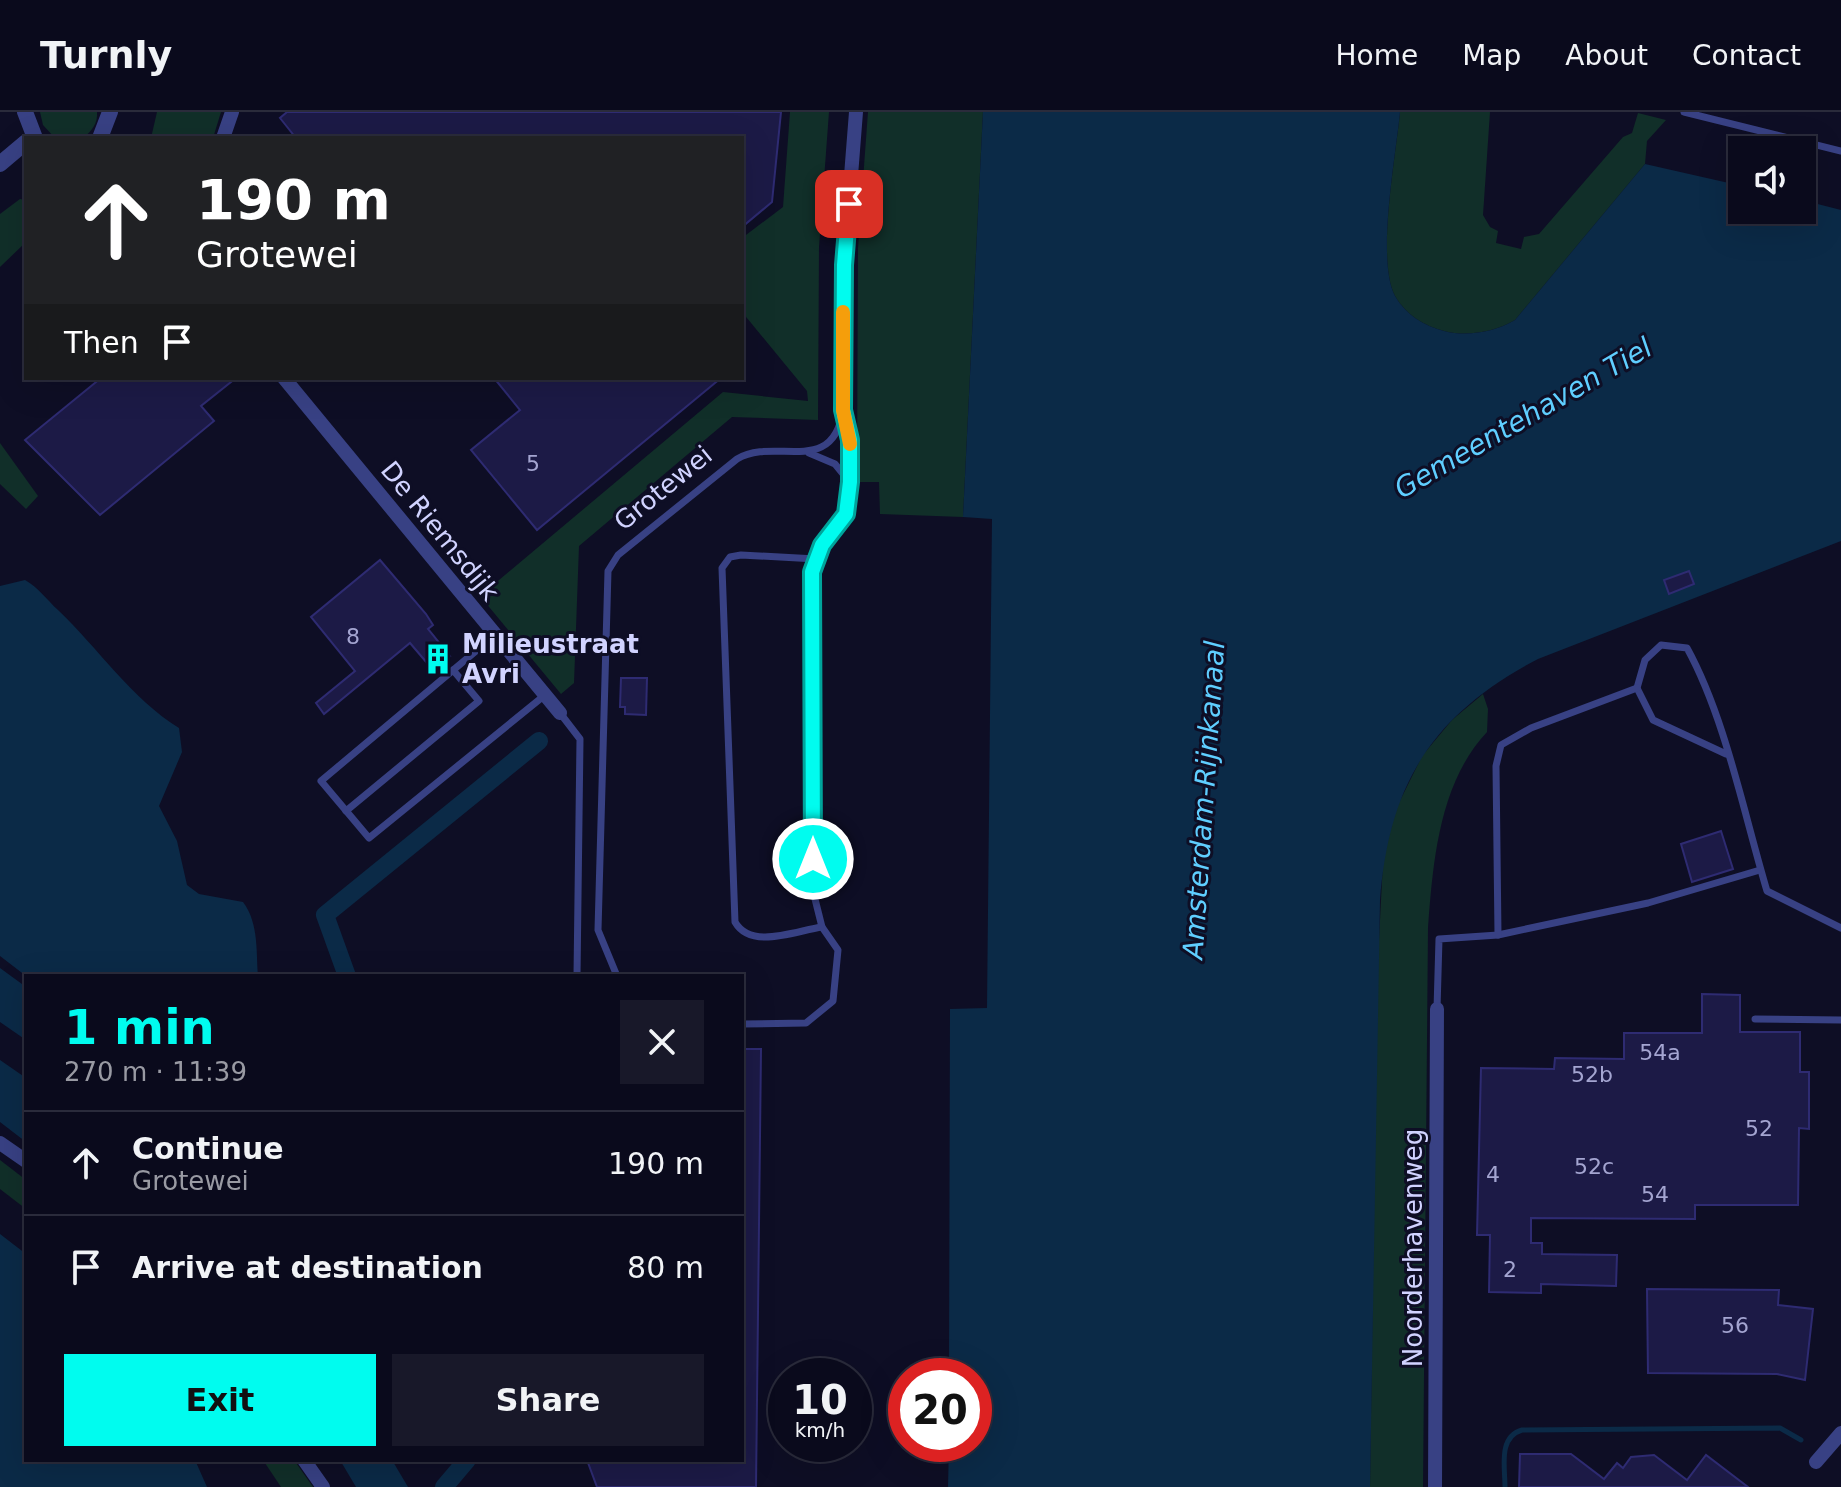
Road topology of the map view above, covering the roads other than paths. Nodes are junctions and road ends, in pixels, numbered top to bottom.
1 (25, 112) edge
2 (110, 112) edge
3 (232, 112) edge
4 (856, 112) edge
5 (1684, 112) edge
6 (30, 136) edge
7 (101, 136) edge
8 (224, 136) edge
9 (24, 145) edge
10 (1841, 151) edge
11 (0, 164) edge
12 (286, 380) edge
13 (843, 410) junction
14 (809, 453) junction
15 (850, 482) junction
16 (816, 559) junction
17 (495, 635) junction
18 (453, 670) junction
19 (1637, 688) junction
20 (545, 695) junction
21 (560, 713) joint
22 (1726, 754) junction
23 (346, 811) junction
24 (1760, 870) junction
25 (822, 927) junction
26 (1841, 928) edge
27 (1498, 935) junction
28 (577, 974) edge
29 (616, 974) edge
30 (1437, 1009) joint
31 (1755, 1019) dead end
32 (1841, 1020) edge
33 (744, 1024) edge
34 (0, 1143) edge
35 (24, 1160) edge
36 (1841, 1433) edge
37 (305, 1462) edge
38 (1816, 1462) dead end
39 (323, 1487) edge
40 (1435, 1487) edge

1 - 6 street
2 - 7 street
3 - 8 street
4 - 13 street
5 - 10 lane
9 - 11 street
12 - 17 street, De Riemsdijk
13 - 14 lane
13 - 15 lane
14 - 15 lane
14 - 29 lane, Grotewei
15 - 16 lane
16 - 25 lane
16 - 25 lane
17 - 18 lane
17 - 20 street, De Riemsdijk
18 - 23 lane
18 - 23 lane
19 - 22 lane
19 - 22 lane
19 - 27 lane
20 - 21 street, De Riemsdijk
20 - 23 lane
21 - 28 lane
22 - 24 lane
24 - 26 lane
24 - 27 lane
25 - 33 lane
27 - 30 lane
30 - 40 street, Noorderhavenweg
31 - 32 lane
34 - 35 street
36 - 38 street
37 - 39 street

